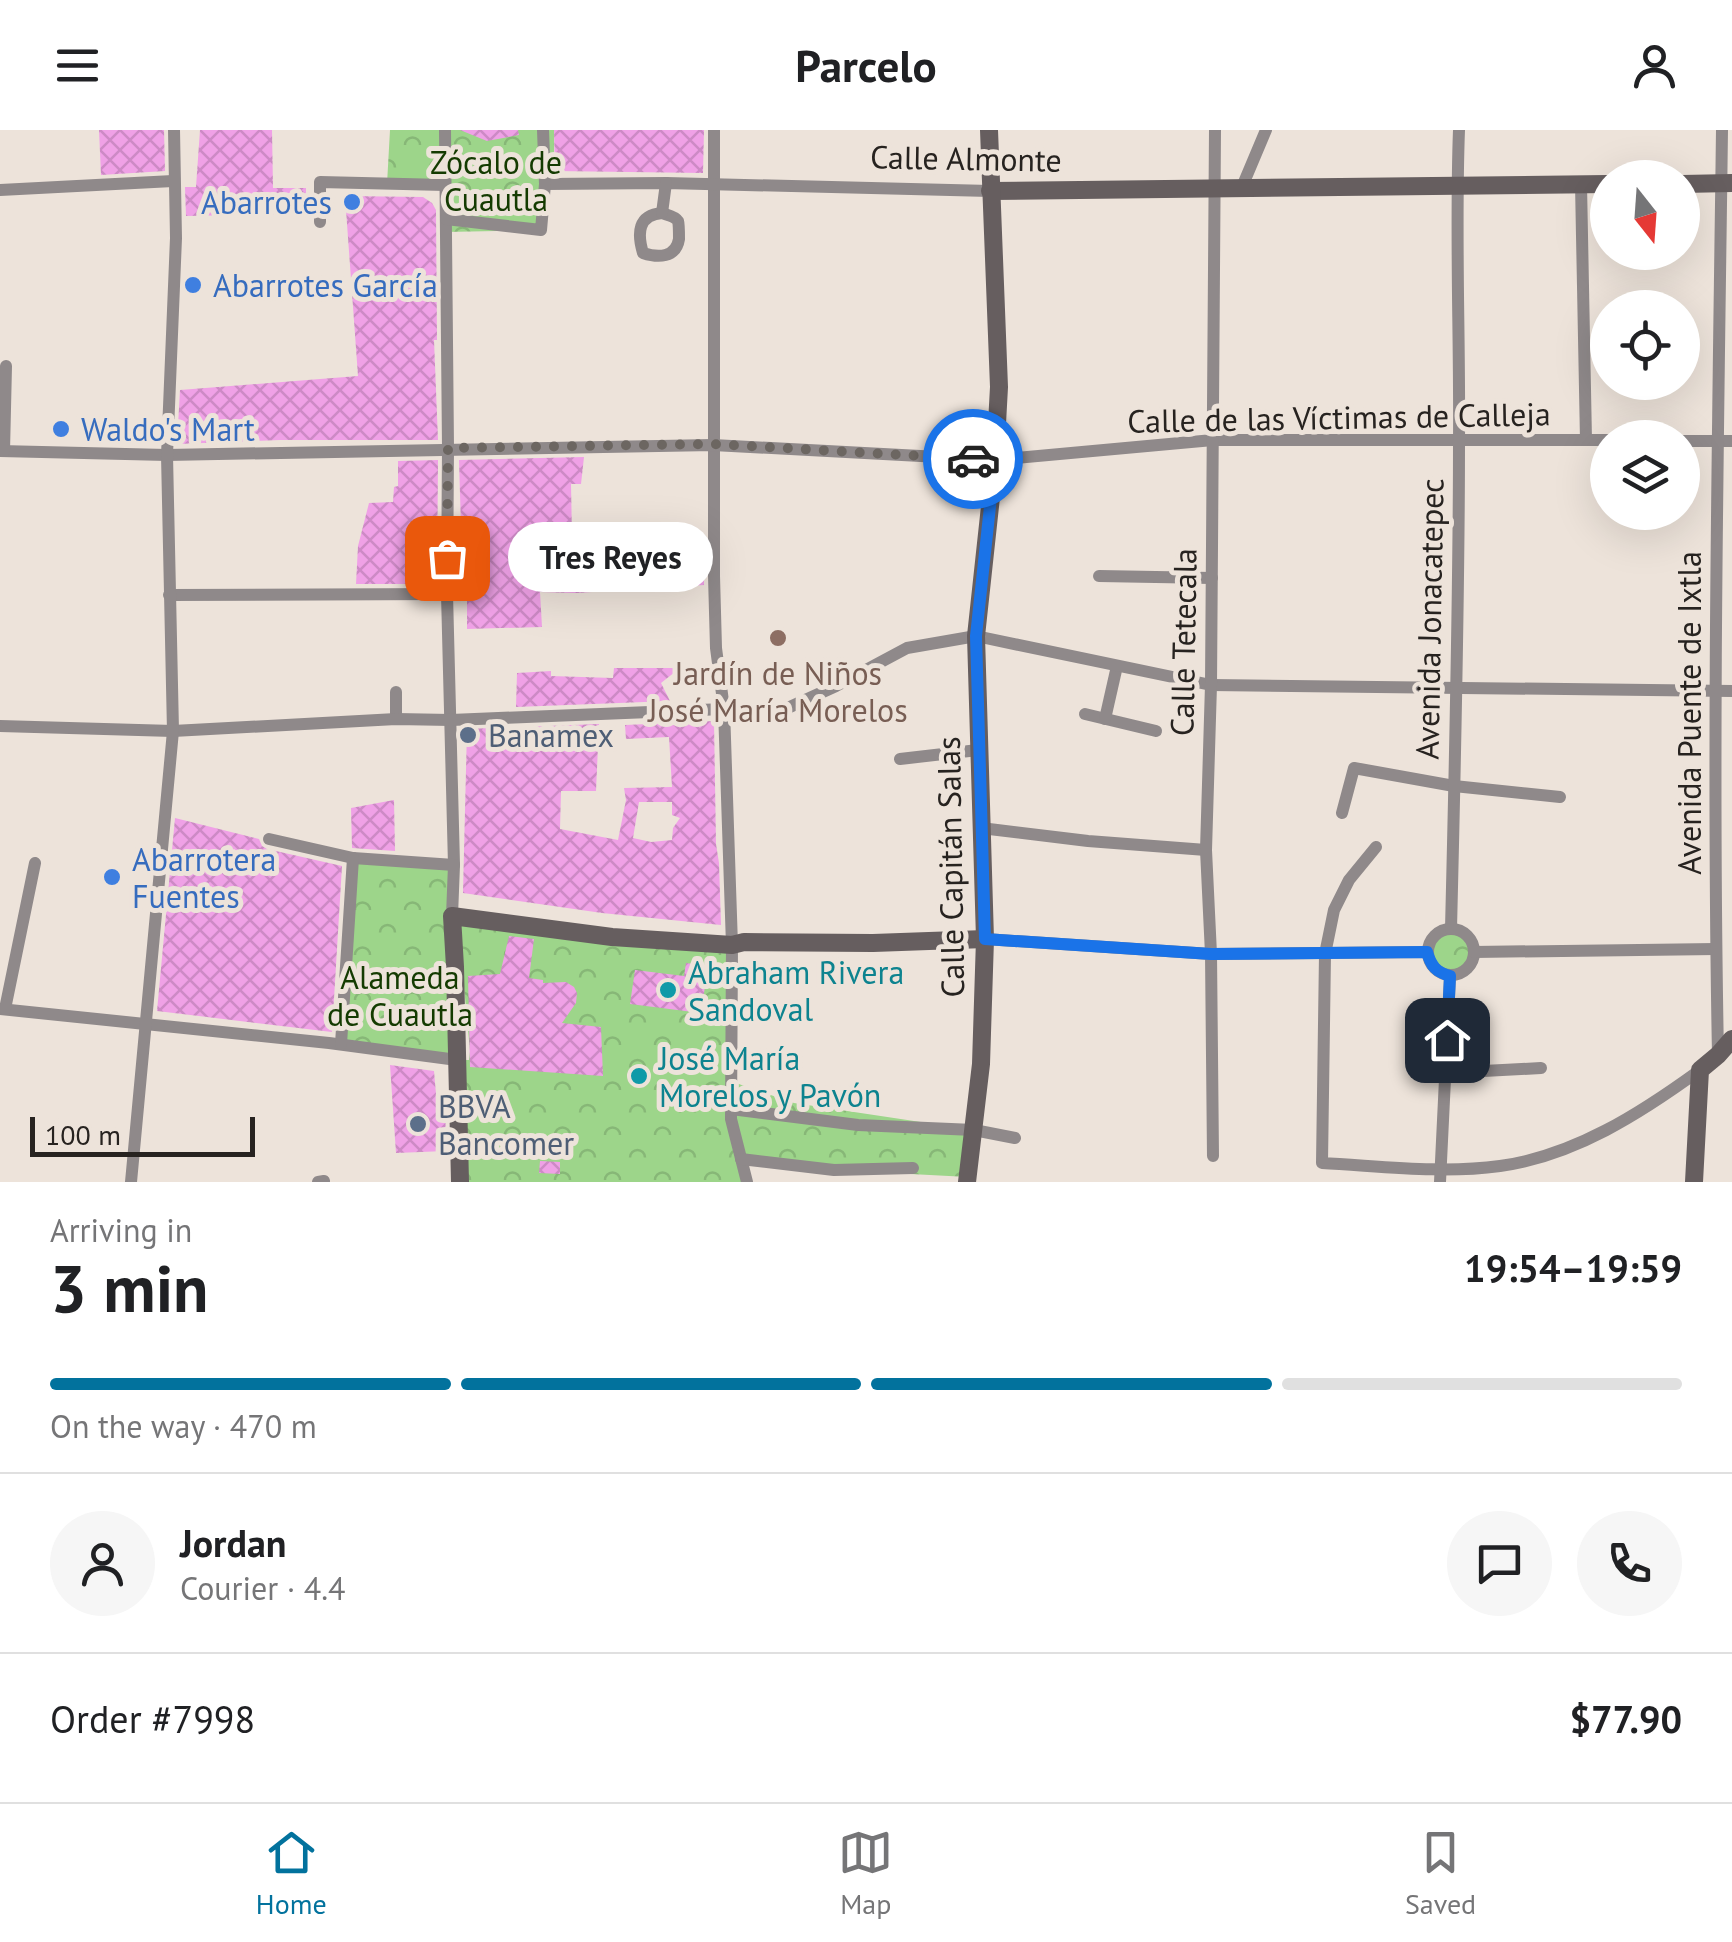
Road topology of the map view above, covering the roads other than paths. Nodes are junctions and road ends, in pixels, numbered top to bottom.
1 (174, 130) edge
2 (445, 130) edge
3 (543, 130) edge
4 (714, 130) edge
5 (989, 130) edge
6 (1215, 130) edge
7 (1266, 130) edge
8 (1459, 130) edge
9 (1722, 130) edge
10 (173, 181) junction
11 (666, 183) junction
12 (1726, 183) edge
13 (445, 184) junction
14 (545, 184) junction
15 (716, 184) junction
16 (1582, 184) junction
17 (1590, 184) edge
18 (1700, 184) edge
19 (1457, 185) junction
20 (1242, 186) junction
21 (1215, 187) junction
22 (0, 190) edge
23 (990, 191) junction
24 (662, 213) dead end
25 (446, 219) junction
26 (320, 222) dead end
27 (6, 366) dead end
28 (1459, 439) junction
29 (1213, 440) junction
30 (1586, 440) junction
31 (1590, 440) edge
32 (1700, 441) edge
33 (1717, 441) junction
34 (1732, 441) edge
35 (713, 444) junction
36 (448, 448) junction
37 (2, 450) edge
38 (167, 455) junction
39 (995, 460) junction
40 (1099, 576) dead end
41 (1212, 578) junction
42 (447, 594) junction
43 (169, 595) junction
44 (976, 636) junction
45 (1117, 666) junction
46 (1210, 684) junction
47 (1457, 686) junction
48 (1717, 690) junction
49 (1732, 690) edge
50 (396, 692) dead end
51 (724, 708) junction
52 (1085, 714) dead end
53 (396, 719) junction
54 (1105, 719) junction
55 (451, 720) junction
56 (0, 726) edge
57 (173, 731) junction
58 (1156, 731) dead end
59 (978, 750) junction
60 (900, 759) dead end
61 (1454, 786) junction
62 (1560, 797) dead end
63 (1342, 814) dead end
64 (980, 828) junction
65 (270, 839) dead end
66 (1376, 847) dead end
67 (1206, 850) junction
68 (352, 858) junction
69 (35, 863) dead end
70 (454, 865) junction
71 (452, 916) junction
72 (1451, 928) junction
73 (985, 939) junction
74 (732, 945) junction
75 (1716, 948) junction
76 (1427, 952) junction
77 (1474, 952) junction
78 (1211, 954) junction
79 (1326, 954) junction
80 (1450, 976) junction
81 (3, 1009) edge
82 (144, 1022) junction
83 (1732, 1039) edge
84 (341, 1044) junction
85 (1718, 1056) junction
86 (457, 1060) junction
87 (1541, 1068) dead end
88 (1700, 1070) junction
89 (1446, 1073) junction
90 (731, 1109) junction
91 (974, 1130) junction
92 (1015, 1138) dead end
93 (1212, 1156) dead end
94 (741, 1159) junction
95 (913, 1168) dead end
96 (1440, 1176) edge
97 (131, 1182) edge
98 (460, 1182) edge
99 (748, 1182) edge
100 (967, 1182) edge
101 (1694, 1182) edge

1 - 10 street
2 - 13 street
3 - 14 street
4 - 15 street
5 - 23 street, Calle Capitán Salas
6 - 21 street, Calle Tetecala
7 - 20 street
8 - 19 street, Avenida Jonacatepec
9 - 12 street, Avenida Puente de Ixtla
10 - 22 street
10 - 38 street
11 - 14 street, Calle Almonte
11 - 15 street, Calle Almonte
11 - 24 street
12 - 18 street
12 - 33 street, Avenida Puente de Ixtla
13 - 25 street
13 - 26 street
14 - 25 street
15 - 23 street, Calle Almonte
15 - 35 street
16 - 17 street, Calle Almonte
16 - 19 street, Calle Almonte
16 - 30 street
19 - 20 street, Calle Almonte
19 - 28 street, Avenida Jonacatepec
20 - 21 street, Calle Almonte
21 - 23 street, Calle Almonte
21 - 29 street, Calle Tetecala
23 - 39 street, Calle Capitán Salas
25 - 36 street
27 - 37 street
28 - 29 street, Calle de las Víctimas de Calleja
28 - 30 street, Calle de las Víctimas de Calleja
28 - 47 street, Avenida Jonacatepec
29 - 39 street, Calle de las Víctimas de Calleja
29 - 41 street, Calle Tetecala
30 - 31 street, Calle de las Víctimas de Calleja
32 - 33 street
33 - 34 street
33 - 48 street, Avenida Puente de Ixtla
35 - 36 street, Calle de las Víctimas de Calleja
35 - 39 street, Calle de las Víctimas de Calleja
35 - 51 street
36 - 38 street, Calle de las Víctimas de Calleja
36 - 42 street
37 - 38 street, Calle de las Víctimas de Calleja
38 - 43 street
39 - 44 street, Calle Capitán Salas
40 - 41 street
41 - 46 street, Calle Tetecala
42 - 43 street
42 - 55 street
43 - 57 street
44 - 45 street
44 - 51 street
44 - 59 street, Calle Capitán Salas
45 - 46 street
45 - 54 street
46 - 47 street
46 - 67 street, Calle Tetecala
47 - 48 street
47 - 61 street, Avenida Jonacatepec
48 - 49 street
48 - 75 street, Avenida Puente de Ixtla
50 - 53 street
51 - 55 street
51 - 74 street
52 - 54 street
53 - 55 street
53 - 57 street
54 - 58 street
55 - 70 street
56 - 57 street
57 - 82 street
59 - 60 street
59 - 64 street, Calle Capitán Salas
61 - 62 street
61 - 63 street
61 - 72 street, Avenida Jonacatepec
64 - 67 street
64 - 73 street, Calle Capitán Salas
65 - 68 street
66 - 79 street
67 - 78 street, Calle Tetecala
68 - 70 street
68 - 84 street
69 - 81 street
70 - 71 street
71 - 74 street
71 - 86 street
72 - 76 street
72 - 77 street
73 - 74 street
73 - 78 street
73 - 91 street, Calle Capitán Salas
74 - 90 street
75 - 77 street
75 - 85 street, Avenida Puente de Ixtla
76 - 79 street
76 - 80 street
77 - 80 street
78 - 79 street
78 - 93 street, Calle Tetecala
79 - 96 street
80 - 89 street
81 - 82 street
82 - 84 street
82 - 97 street
83 - 85 street
84 - 86 street
85 - 88 street
86 - 98 street
87 - 89 street
88 - 96 street
88 - 101 street
89 - 96 street
90 - 91 street
90 - 94 street
91 - 92 street
91 - 100 street, Calle Capitán Salas
94 - 95 street
94 - 99 street

